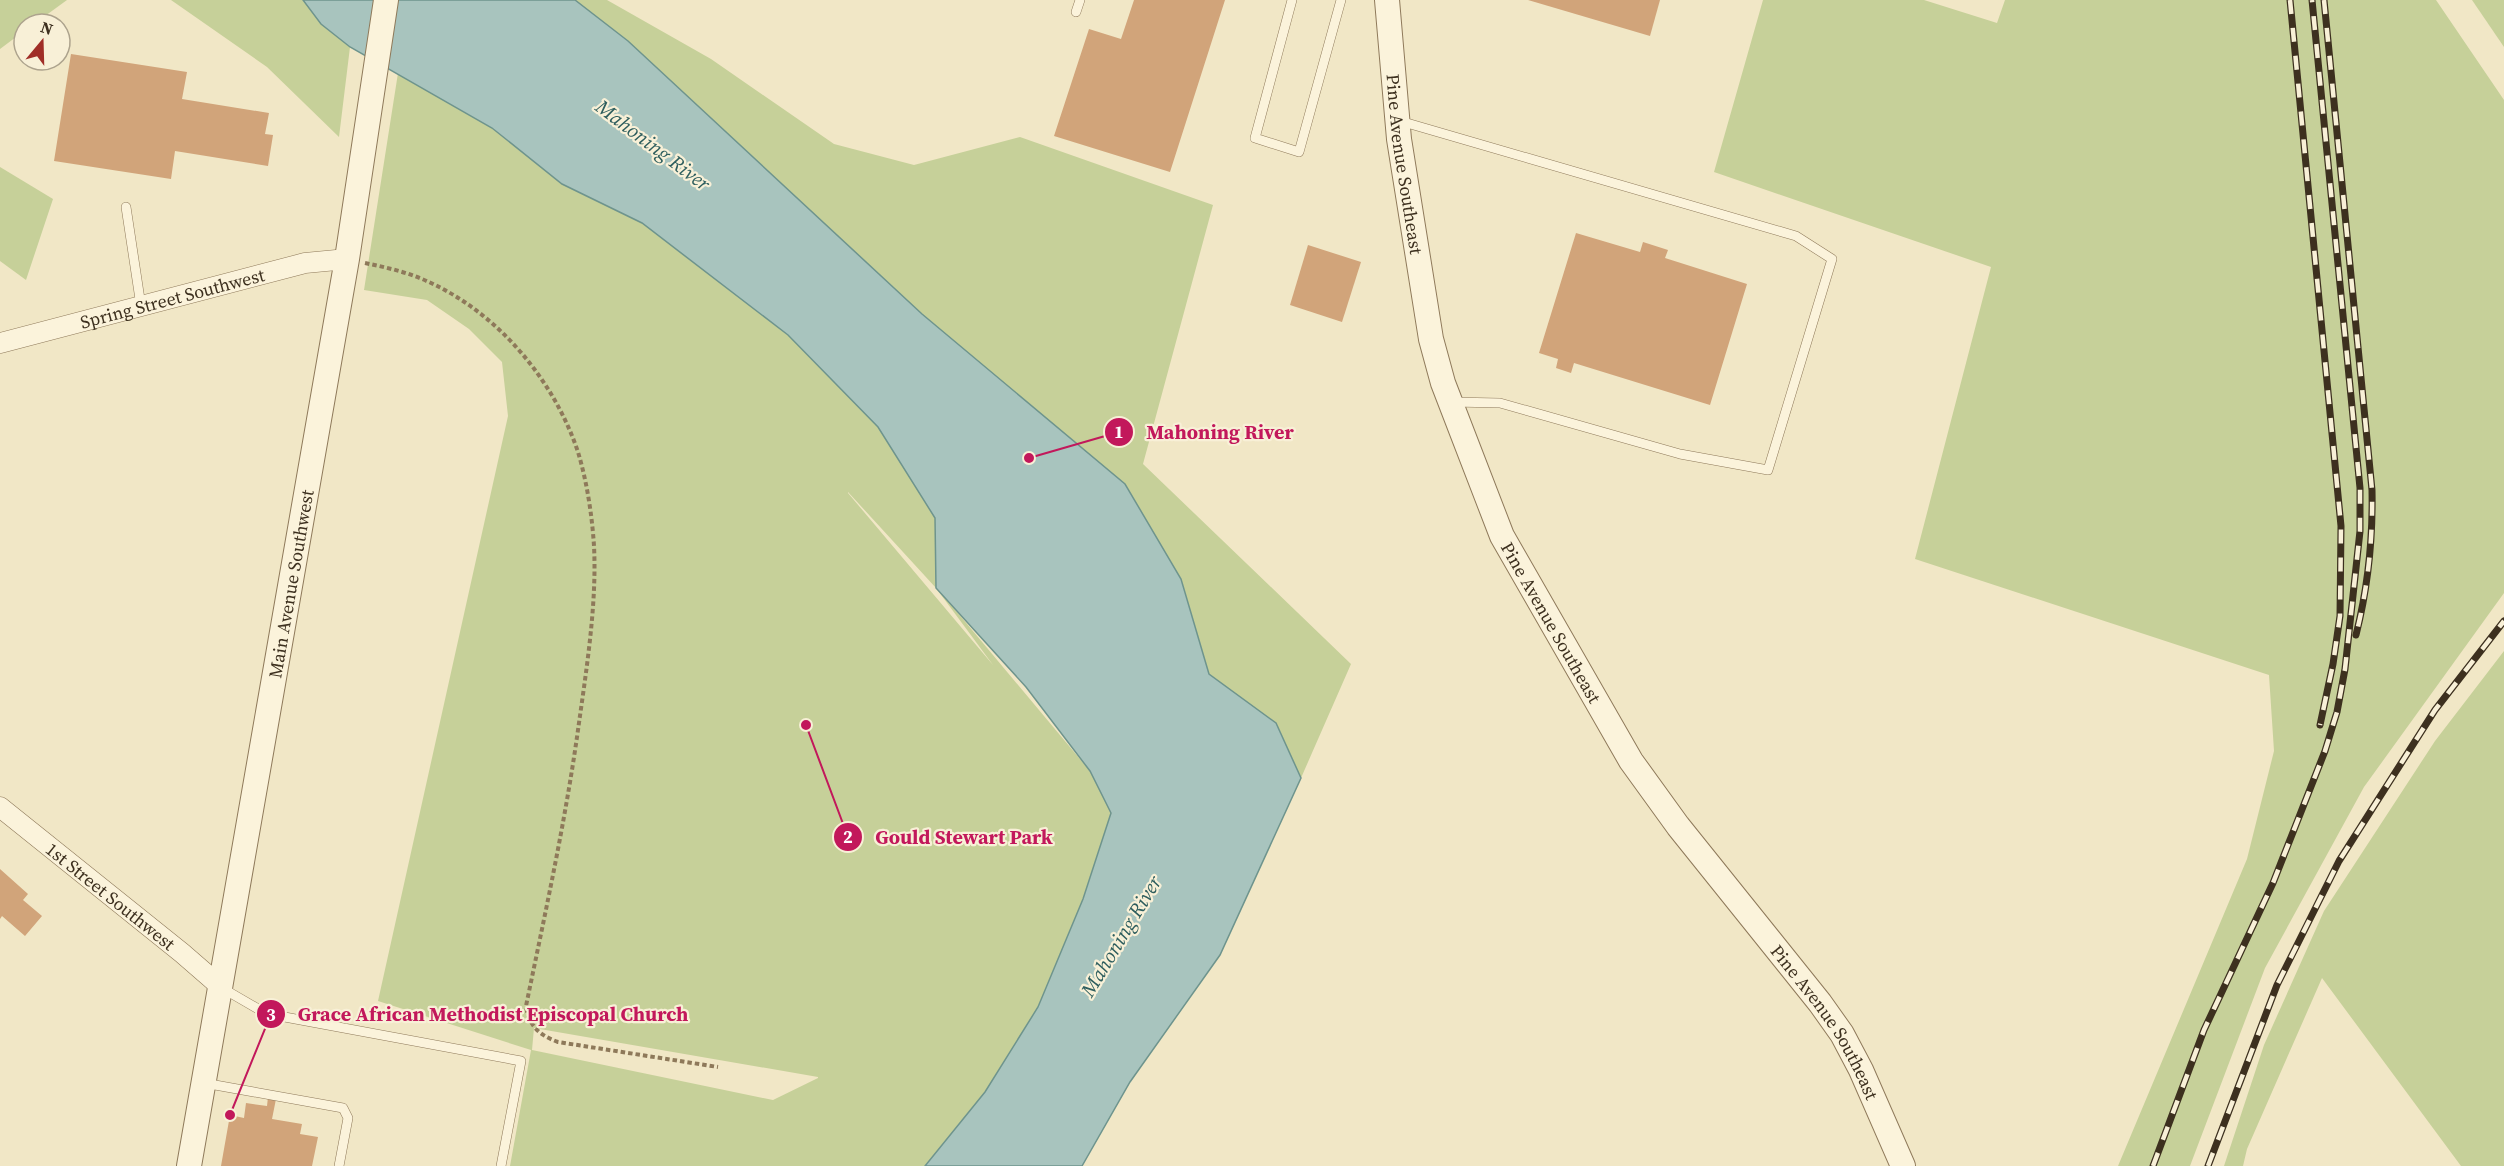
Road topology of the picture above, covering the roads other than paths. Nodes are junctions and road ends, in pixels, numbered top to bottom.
1 (386, 0) edge
2 (1080, 0) edge
3 (1292, 0) edge
4 (1341, 0) edge
5 (1387, 0) edge
6 (1076, 12) dead end
7 (1398, 120) junction
8 (126, 207) dead end
9 (347, 259) junction
10 (141, 306) junction
11 (0, 343) edge
12 (1450, 402) junction
13 (0, 807) edge
14 (220, 986) junction
15 (204, 1083) junction
16 (189, 1166) edge
17 (339, 1166) edge
18 (501, 1166) edge
19 (1903, 1166) edge

1 - 9 street, Main Avenue Southwest
2 - 6 lane
3 - 4 lane
5 - 7 street, Pine Avenue Southeast
7 - 12 street, Pine Avenue Southeast
7 - 12 lane
8 - 10 lane
9 - 10 street, Spring Street Southwest
9 - 14 street, Main Avenue Southwest
10 - 11 street, Spring Street Southwest
12 - 19 street, Pine Avenue Southeast
13 - 14 street, 1st Street Southwest
14 - 15 street, Main Avenue Southwest
14 - 18 lane
15 - 16 street, Main Avenue Southwest
15 - 17 lane

